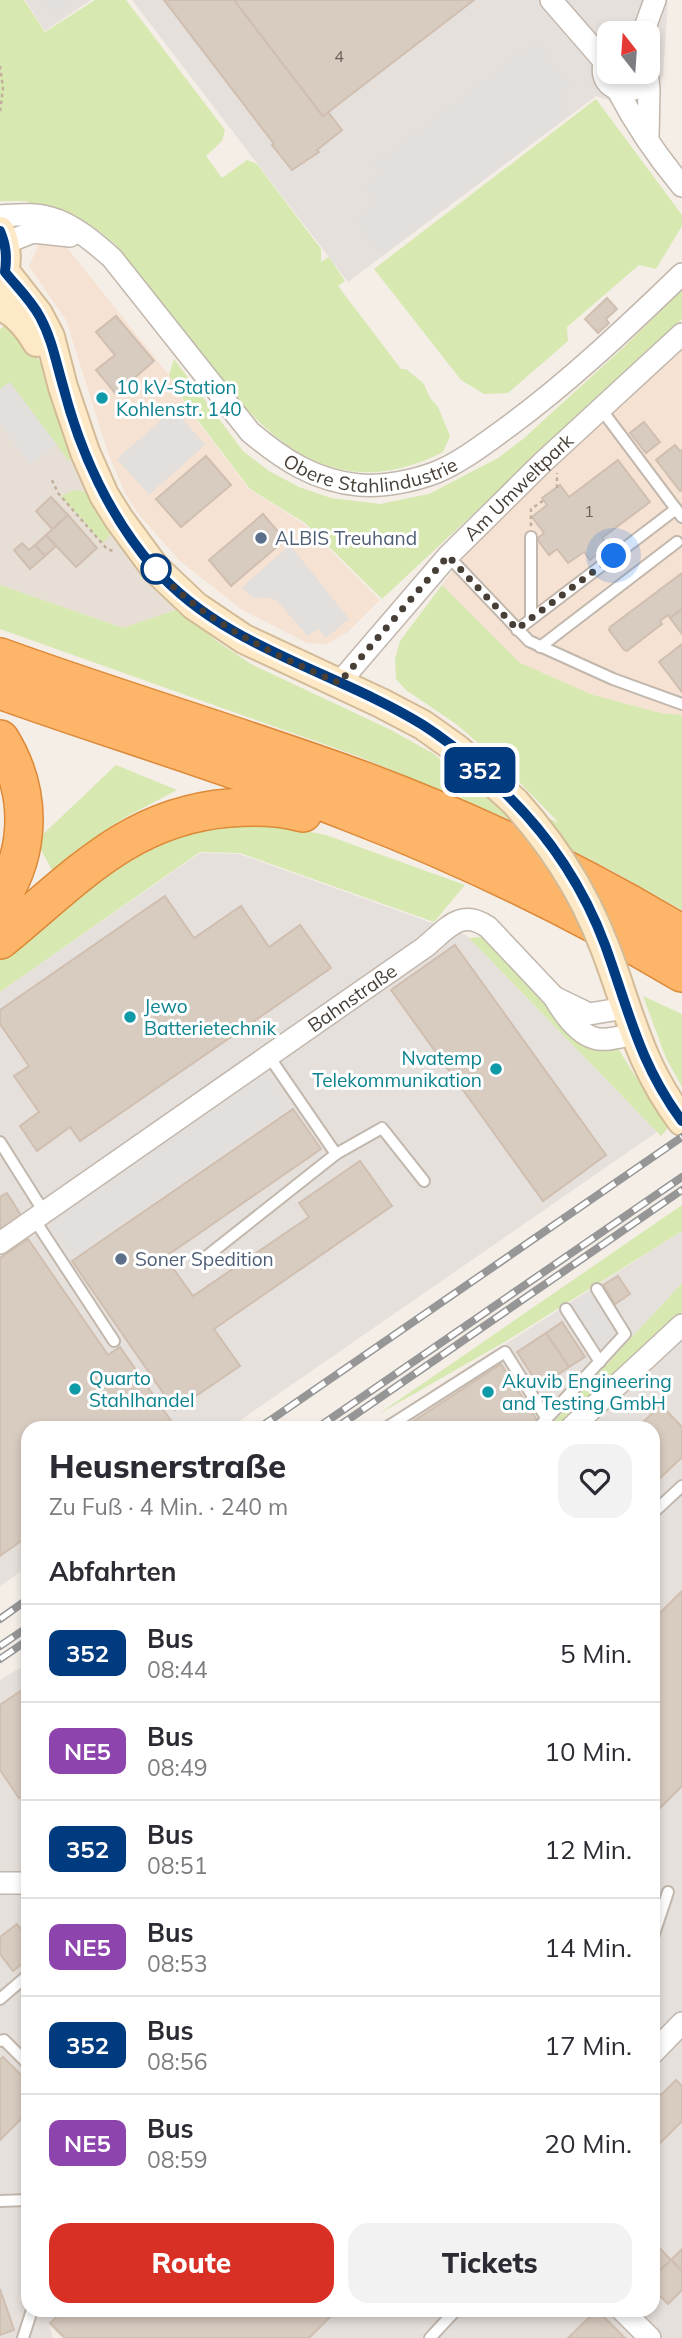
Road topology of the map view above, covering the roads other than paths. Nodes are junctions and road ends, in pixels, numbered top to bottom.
1 (551, 0) edge
2 (655, 0) edge
3 (647, 21) edge
4 (597, 47) edge
5 (611, 84) edge
6 (638, 84) edge
7 (648, 84) edge
8 (617, 89) junction
9 (648, 138) junction
10 (682, 186) edge
11 (2, 230) edge
12 (682, 274) edge
13 (2, 277) edge
14 (0, 306) edge
15 (682, 334) edge
16 (63, 387) junction
17 (601, 409) junction
18 (679, 513) edge
19 (531, 537) road end
20 (677, 542) dead end
21 (448, 556) junction
22 (531, 618) junction
23 (517, 629) junction
24 (540, 647) junction
25 (0, 657) edge
26 (339, 683) junction
27 (0, 690) edge
28 (682, 704) edge
29 (0, 739) edge
30 (402, 833) junction
31 (0, 900) edge
32 (682, 934) edge
33 (0, 940) edge
34 (682, 973) edge
35 (630, 1021) junction
36 (268, 1055) junction
37 (682, 1121) edge
38 (0, 1142) edge
39 (336, 1154) junction
40 (424, 1181) dead end
41 (39, 1216) junction
42 (0, 1243) edge
43 (202, 1260) dead end
44 (597, 1289) dead end
45 (566, 1309) dead end
46 (682, 1325) edge
47 (114, 1341) dead end
48 (600, 1362) junction
49 (547, 1419) joint
50 (397, 1421) edge
51 (579, 1421) edge
52 (682, 1486) edge
53 (660, 1506) edge
54 (0, 1883) edge
55 (21, 1883) edge
56 (668, 1892) dead end
57 (660, 1916) edge
58 (21, 1981) edge
59 (0, 1999) edge
60 (682, 2023) edge
61 (0, 2041) edge
62 (660, 2046) edge
63 (21, 2057) edge
64 (21, 2200) edge
65 (0, 2201) edge
66 (30, 2317) edge
67 (450, 2317) edge
68 (629, 2317) edge
69 (23, 2338) edge
70 (430, 2338) edge
71 (650, 2338) edge

1 - 4 street
2 - 3 street
5 - 8 street
6 - 8 street
7 - 9 street
8 - 9 street
9 - 10 street
11 - 12 street, Obere Stahlindustrie
11 - 13 street
13 - 16 street
14 - 16 street
15 - 17 street, Am Umweltpark
16 - 26 street
17 - 18 lane
17 - 21 street, Am Umweltpark
18 - 22 lane
19 - 22 lane
20 - 24 lane
21 - 23 lane
21 - 26 street, Am Umweltpark
22 - 23 lane
23 - 24 lane
24 - 28 lane
25 - 32 highway
26 - 35 street, bridge
27 - 30 highway
29 - 31 highway
30 - 33 highway
30 - 34 highway
35 - 36 street, Bahnstraße
35 - 37 street
36 - 39 lane
36 - 41 street, Bahnstraße
38 - 41 lane
39 - 40 lane
39 - 43 lane
41 - 42 street, Bahnstraße
41 - 47 lane
44 - 48 lane
45 - 48 lane
46 - 51 street
48 - 49 lane
49 - 50 lane
52 - 53 lane
54 - 55 street
56 - 57 lane
58 - 59 lane
60 - 62 street
61 - 63 lane
64 - 65 lane
66 - 69 lane
67 - 70 lane
68 - 71 street

